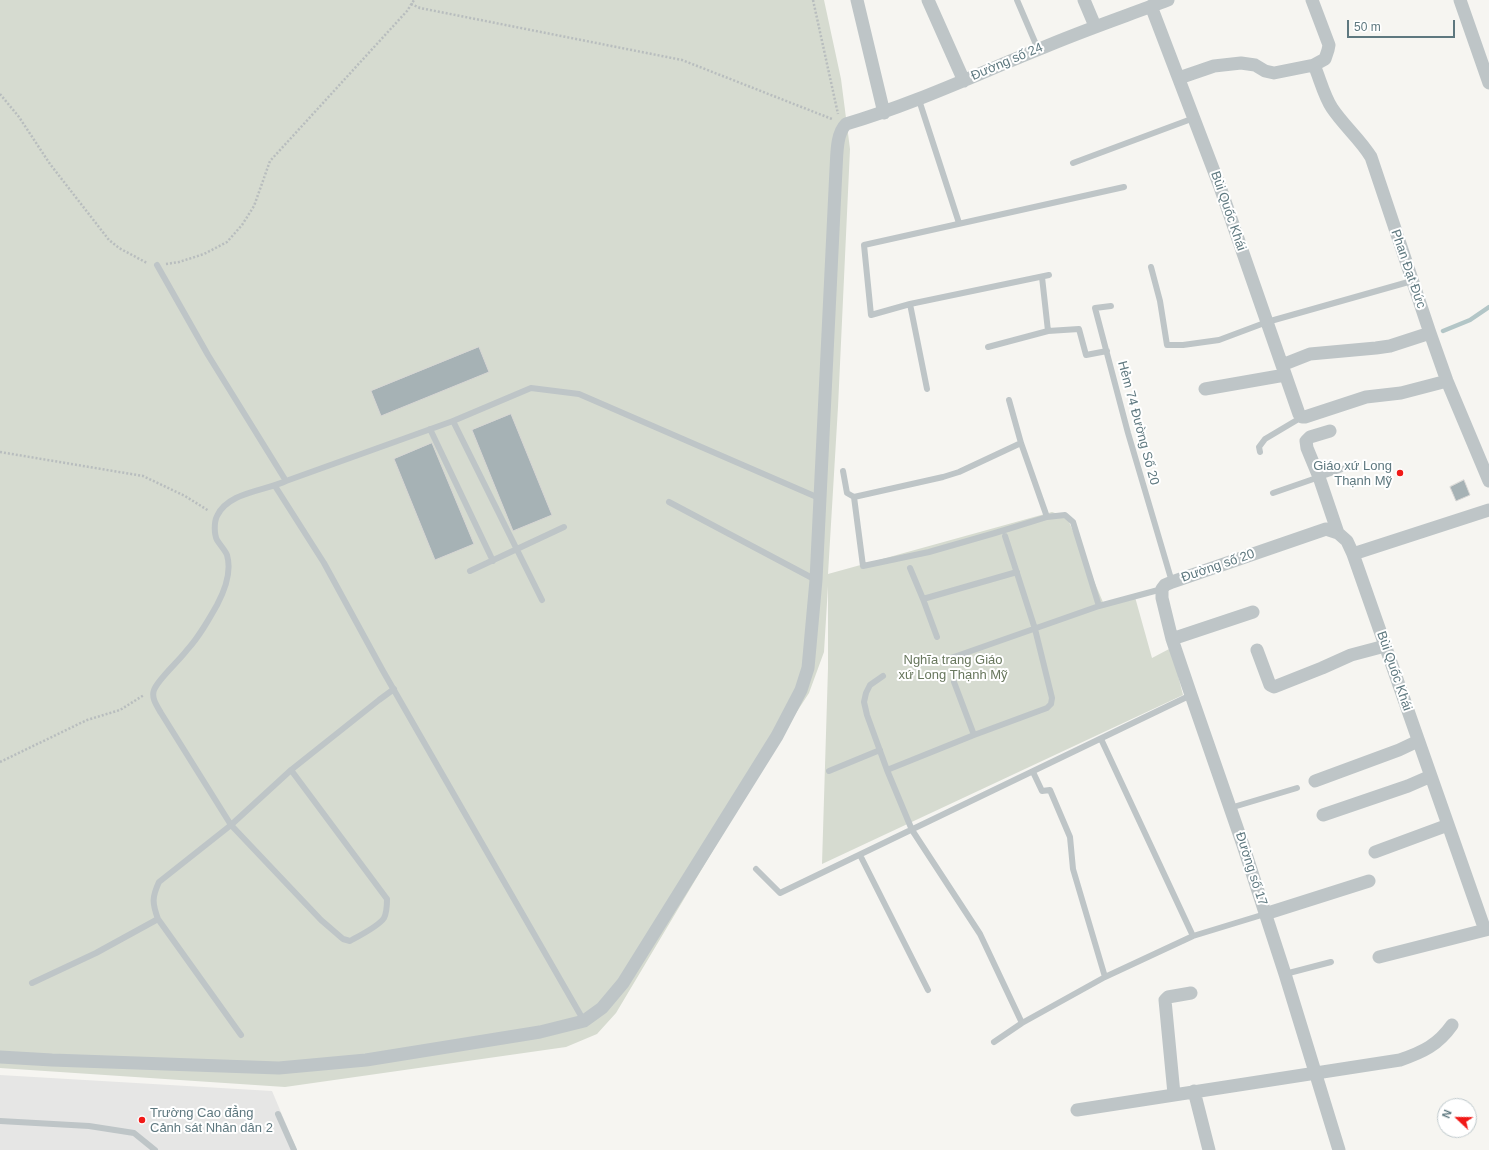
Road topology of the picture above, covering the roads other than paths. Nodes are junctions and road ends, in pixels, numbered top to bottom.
1 (857, 0) edge
2 (928, 0) edge
3 (1017, 0) edge
4 (1084, 0) edge
5 (1168, 0) edge
6 (1312, 0) edge
7 (1460, 0) edge
8 (1151, 6) junction
9 (1095, 26) junction
10 (1038, 49) junction
11 (1314, 65) junction
12 (1179, 78) junction
13 (964, 81) junction
14 (1489, 83) edge
15 (919, 100) junction
16 (884, 113) junction
17 (1194, 118) junction
18 (1072, 163) dead end
19 (1124, 186) dead end
20 (959, 223) junction
21 (157, 265) road end
22 (1151, 267) dead end
23 (1049, 275) dead end
24 (1042, 277) junction
25 (1412, 281) junction
26 (910, 304) junction
27 (1110, 306) dead end
28 (1267, 322) junction
29 (1048, 331) junction
30 (1430, 332) junction
31 (988, 347) dead end
32 (1107, 351) junction
33 (1283, 370) junction
34 (1447, 381) junction
35 (927, 389) dead end
36 (1204, 389) dead end
37 (1009, 400) dead end
38 (1302, 417) junction
39 (453, 421) junction
40 (430, 429) junction
41 (1330, 431) dead end
42 (1021, 443) junction
43 (1260, 452) dead end
44 (1485, 460) edge
45 (1354, 465) dead end
46 (843, 471) dead end
47 (1319, 477) junction
48 (286, 481) junction
49 (1489, 481) edge
50 (275, 486) junction
51 (1273, 493) dead end
52 (854, 497) junction
53 (819, 498) junction
54 (669, 502) dead end
55 (1489, 510) edge
56 (1047, 517) junction
57 (564, 527) dead end
58 (1338, 533) junction
59 (1005, 536) dead end
60 (516, 549) junction
61 (1353, 554) junction
62 (493, 561) junction
63 (910, 568) dead end
64 (470, 572) dead end
65 (1017, 572) junction
66 (816, 580) junction
67 (1167, 585) junction
68 (923, 599) junction
69 (542, 600) dead end
70 (1099, 606) junction
71 (1253, 612) dead end
72 (1035, 629) junction
73 (937, 637) dead end
74 (1172, 639) junction
75 (1385, 646) junction
76 (1257, 650) dead end
77 (951, 658) dead end
78 (882, 676) dead end
79 (954, 682) dead end
80 (394, 689) junction
81 (1191, 695) junction
82 (974, 735) junction
83 (1101, 739) junction
84 (1418, 741) junction
85 (880, 750) junction
86 (291, 770) junction
87 (887, 770) junction
88 (829, 771) dead end
89 (1033, 772) junction
90 (1431, 776) junction
91 (1315, 781) dead end
92 (1297, 788) dead end
93 (1230, 808) junction
94 (1323, 815) dead end
95 (231, 825) junction
96 (1448, 825) junction
97 (912, 830) junction
98 (1376, 852) dead end
99 (860, 855) junction
100 (756, 869) dead end
101 (1369, 881) dead end
102 (1265, 914) junction
103 (158, 918) junction
104 (1487, 930) edge
105 (1193, 936) junction
106 (1379, 957) dead end
107 (1332, 962) dead end
108 (1285, 974) junction
109 (1104, 976) junction
110 (32, 983) dead end
111 (928, 990) dead end
112 (1191, 993) dead end
113 (584, 1021) junction
114 (1022, 1023) junction
115 (1452, 1025) dead end
116 (241, 1035) dead end
117 (994, 1042) dead end
118 (0, 1057) edge
119 (1316, 1072) junction
120 (1194, 1091) junction
121 (1174, 1094) junction
122 (1077, 1110) dead end
123 (278, 1114) dead end
124 (0, 1121) edge
125 (155, 1150) edge
126 (294, 1150) edge
127 (1209, 1150) edge
128 (1339, 1150) edge

1 - 16 street
2 - 13 street
3 - 10 lane
4 - 9 street
5 - 8 street, Đường số 24
6 - 11 street
7 - 14 street
8 - 9 street, Đường số 24
8 - 12 street, Bùi Quốc Khái
9 - 10 street, Đường số 24
10 - 13 street, Đường số 24
11 - 12 street
11 - 25 street, Phan Đạt Đức
12 - 17 street, Bùi Quốc Khái
13 - 15 street, Đường số 24
15 - 16 street, Đường số 24
15 - 20 lane
16 - 53 street, Đường số 24
17 - 18 lane
17 - 28 street, Bùi Quốc Khái
19 - 20 lane
20 - 26 lane
21 - 48 lane
22 - 28 lane
23 - 24 lane
24 - 26 lane
24 - 29 lane
25 - 28 lane
25 - 30 street, Phan Đạt Đức
26 - 35 lane
27 - 32 lane
28 - 33 street, Bùi Quốc Khái
29 - 31 lane
29 - 32 lane, Hẻm 74 Đường Số 20
30 - 33 street
30 - 34 street, Phan Đạt Đức
32 - 67 lane, Hẻm 74 Đường Số 20
33 - 36 street
33 - 38 street, Bùi Quốc Khái
34 - 38 street
34 - 44 street, Phan Đạt Đức
37 - 42 lane
38 - 43 lane
39 - 40 lane
39 - 53 lane
39 - 60 lane
40 - 48 lane
40 - 62 lane
41 - 47 street, Bùi Quốc Khái
42 - 52 lane
42 - 56 lane
44 - 49 street, Phan Đạt Đức
45 - 47 lane
46 - 52 lane
47 - 51 lane
47 - 58 street, Bùi Quốc Khái
48 - 50 lane
50 - 80 lane
50 - 95 lane
52 - 56 lane
53 - 66 street
54 - 66 lane
55 - 61 street
56 - 70 lane
57 - 60 lane
58 - 61 street, Bùi Quốc Khái
58 - 67 street, Đường số 20
59 - 65 lane
60 - 62 lane
60 - 69 lane
61 - 75 street, Bùi Quốc Khái
62 - 64 lane
63 - 68 lane
65 - 68 lane
65 - 72 lane
66 - 113 street
67 - 70 lane, Đường số 20
67 - 74 street, Đường số 17
68 - 73 lane
70 - 72 lane, Đường số 20
71 - 74 street
72 - 77 lane, Đường số 20
72 - 82 lane
74 - 81 street, Đường số 17
75 - 76 street
75 - 84 street, Bùi Quốc Khái
78 - 85 lane
79 - 82 lane
80 - 86 lane
80 - 113 lane
81 - 83 lane
81 - 93 street, Đường số 17
82 - 87 lane
83 - 89 lane
83 - 105 lane
84 - 90 street, Bùi Quốc Khái
84 - 91 street
85 - 87 lane
85 - 88 lane
86 - 95 lane
86 - 95 lane
87 - 97 lane
89 - 97 lane
89 - 109 lane
90 - 94 street
90 - 96 street, Bùi Quốc Khái
92 - 93 lane
93 - 102 street, Đường số 17
95 - 103 lane
96 - 98 street
96 - 104 street, Bùi Quốc Khái
97 - 99 lane
97 - 114 lane
99 - 100 lane
99 - 111 lane
101 - 102 street
102 - 105 lane
102 - 108 street, Đường số 17
103 - 110 lane
103 - 116 lane
104 - 106 street
105 - 109 lane
107 - 108 lane
108 - 119 street, Đường số 17
109 - 114 lane
112 - 121 street
113 - 118 street
114 - 117 lane
115 - 119 street
119 - 120 street
119 - 128 street, Đường số 17
120 - 121 street
120 - 127 street
121 - 122 street
123 - 126 lane
124 - 125 lane

